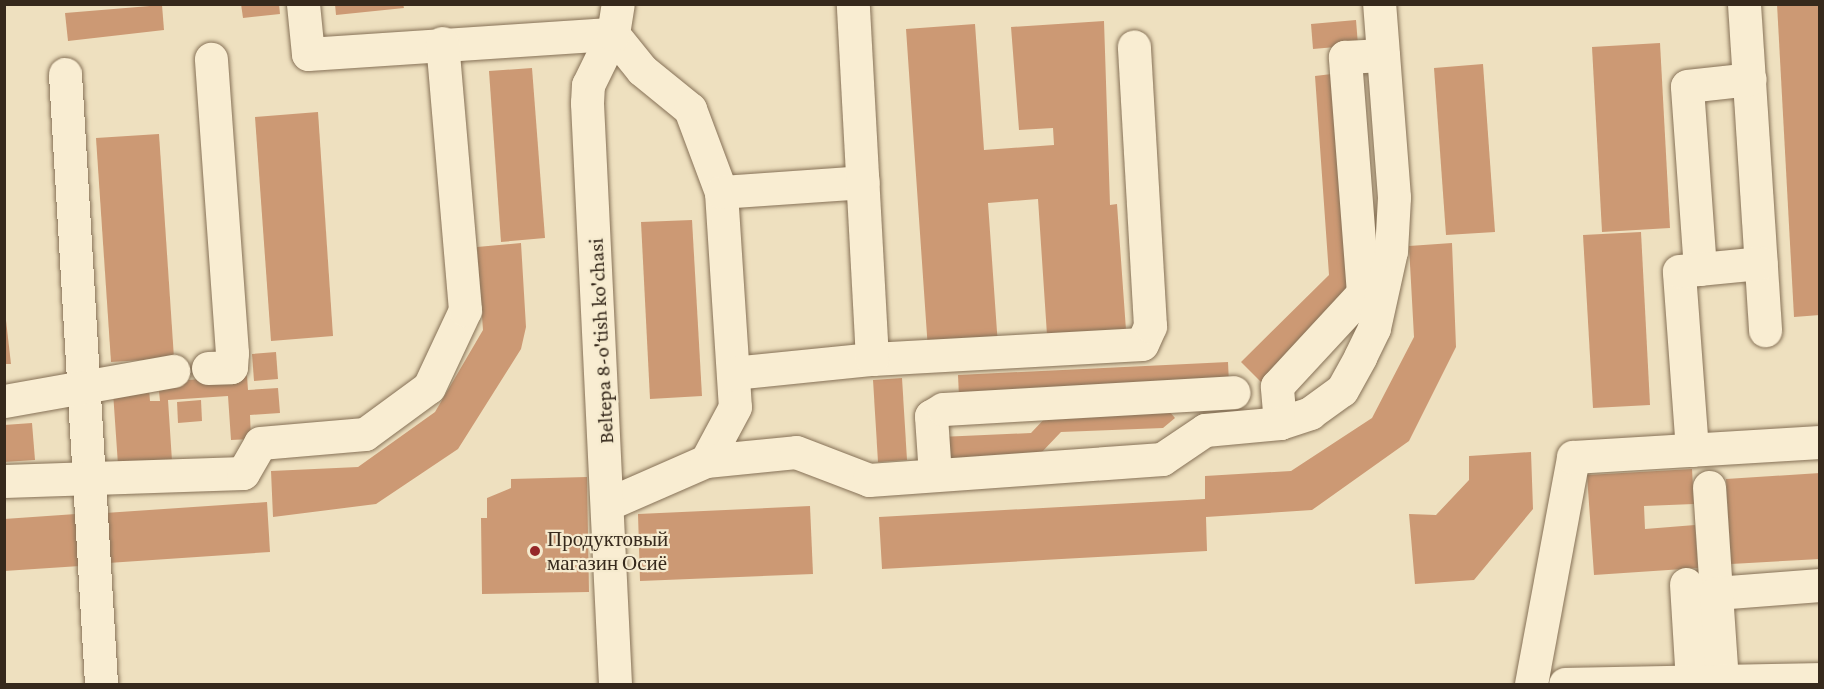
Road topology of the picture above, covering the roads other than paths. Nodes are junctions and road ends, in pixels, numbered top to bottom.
1 (303, 4) edge
2 (854, 4) edge
3 (1379, 4) edge
4 (1744, 4) edge
5 (616, 19) edge
6 (442, 44) junction
7 (1134, 46) dead end
8 (1383, 55) junction
9 (211, 59) dead end
10 (65, 74) dead end
11 (1750, 79) junction
12 (863, 182) junction
13 (721, 192) junction
14 (1761, 263) junction
15 (1700, 269) junction
16 (1765, 330) dead end
17 (872, 359) junction
18 (208, 368) dead end
19 (173, 371) dead end
20 (733, 374) junction
21 (85, 384) junction
22 (1234, 392) dead end
23 (1202, 394) junction
24 (4, 401) edge
25 (1280, 423) junction
26 (1205, 430) junction
27 (1820, 442) edge
28 (1692, 450) junction
29 (706, 461) junction
30 (935, 475) junction
31 (91, 478) junction
32 (4, 481) edge
33 (1709, 487) dead end
34 (610, 503) junction
35 (1820, 585) edge
36 (1701, 588) junction
37 (1820, 679) edge
38 (1707, 682) junction
39 (101, 684) edge
40 (615, 684) edge
41 (1531, 684) edge
42 (1565, 684) edge

1 - 6 street
2 - 12 street
3 - 8 street
4 - 11 street
5 - 6 street
5 - 13 street
5 - 34 street, Beltepa 8-o'tish ko'chasi
6 - 31 street
7 - 17 street
8 - 25 street
8 - 25 street
9 - 18 street
10 - 21 street
11 - 14 street
11 - 15 street
12 - 13 street
12 - 17 street
13 - 20 street
14 - 15 street
14 - 16 street
15 - 28 street
17 - 20 street
19 - 21 street
20 - 29 street
21 - 24 street
21 - 31 street
22 - 23 street
23 - 26 street
23 - 30 street
25 - 26 street
26 - 30 street
27 - 28 street
28 - 41 street
29 - 30 street
29 - 34 street
31 - 32 street
31 - 39 street
33 - 36 street
34 - 40 street, Beltepa 8-o'tish ko'chasi
35 - 36 street
36 - 38 street
37 - 38 street
38 - 42 street

